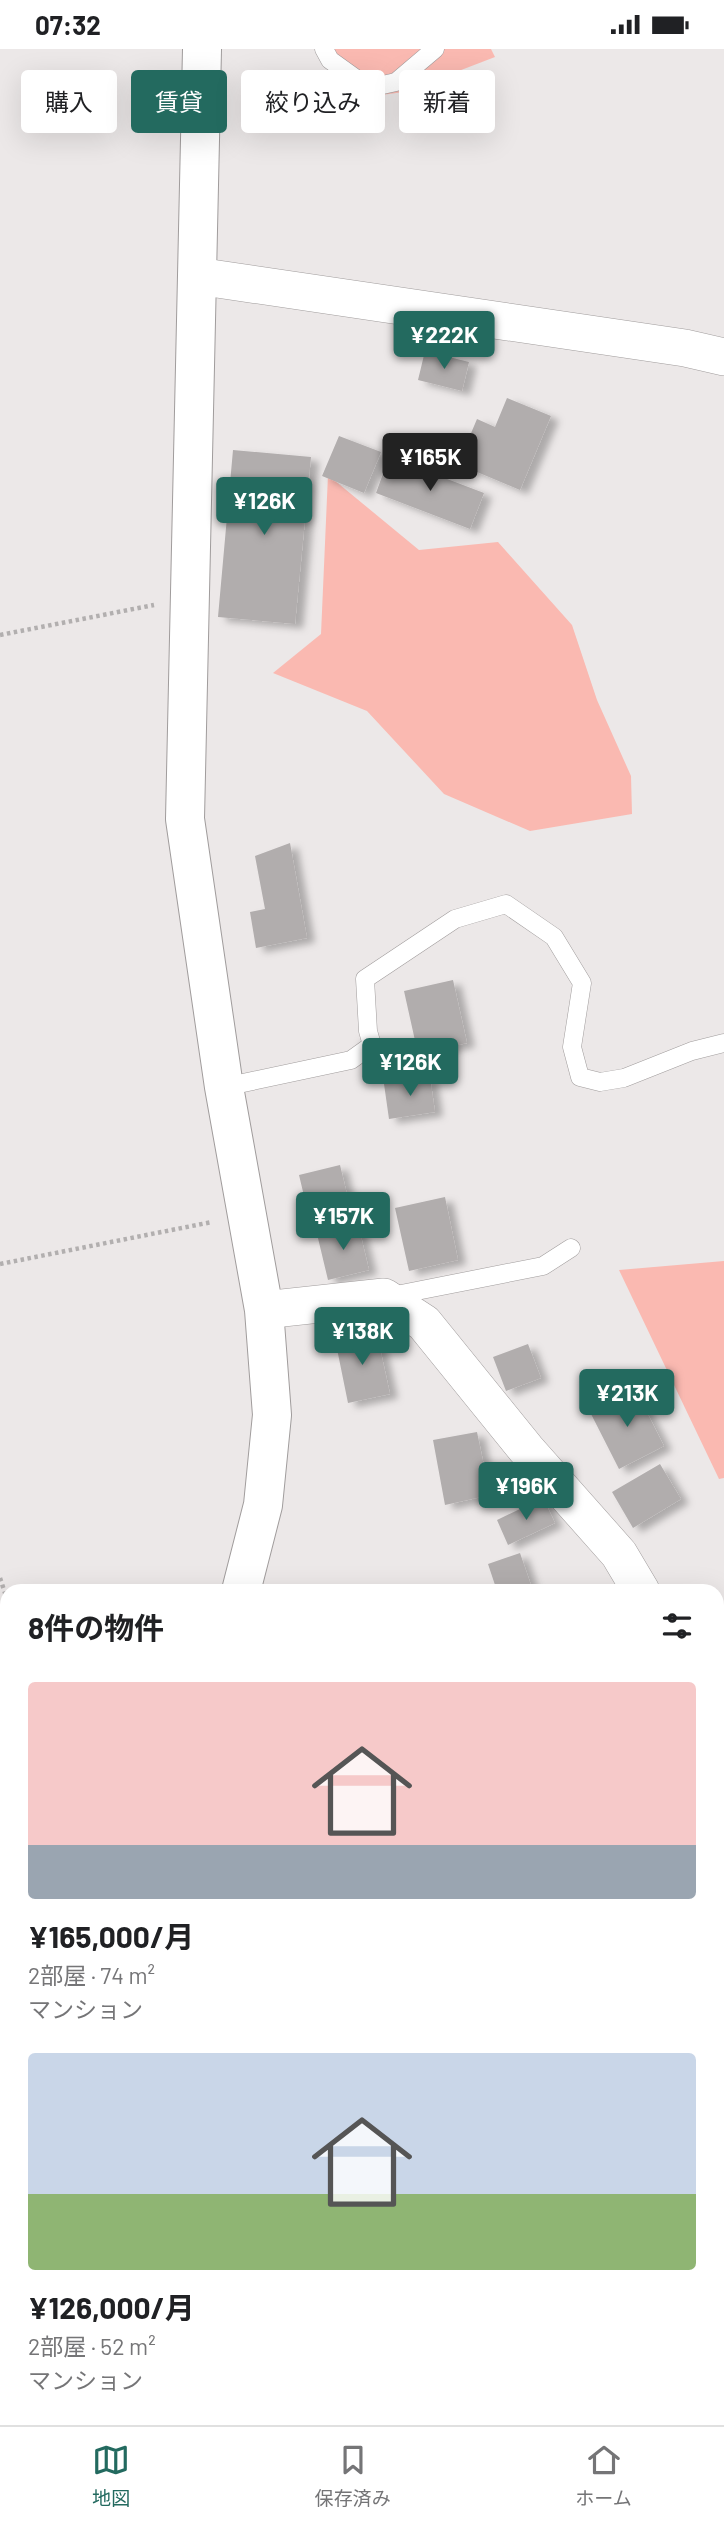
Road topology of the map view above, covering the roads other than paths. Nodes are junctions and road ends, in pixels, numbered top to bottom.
1 (202, 49) edge
2 (324, 49) edge
3 (435, 49) edge
4 (197, 276) junction
5 (724, 357) edge
6 (724, 1043) edge
7 (224, 1087) junction
8 (571, 1248) dead end
9 (384, 1297) junction
10 (264, 1310) junction
11 (243, 1584) edge
12 (637, 1584) edge

1 - 4 street
2 - 3 lane
4 - 5 street
4 - 7 street
6 - 7 lane
7 - 10 street
8 - 9 lane
9 - 10 street
9 - 12 street
10 - 11 street

